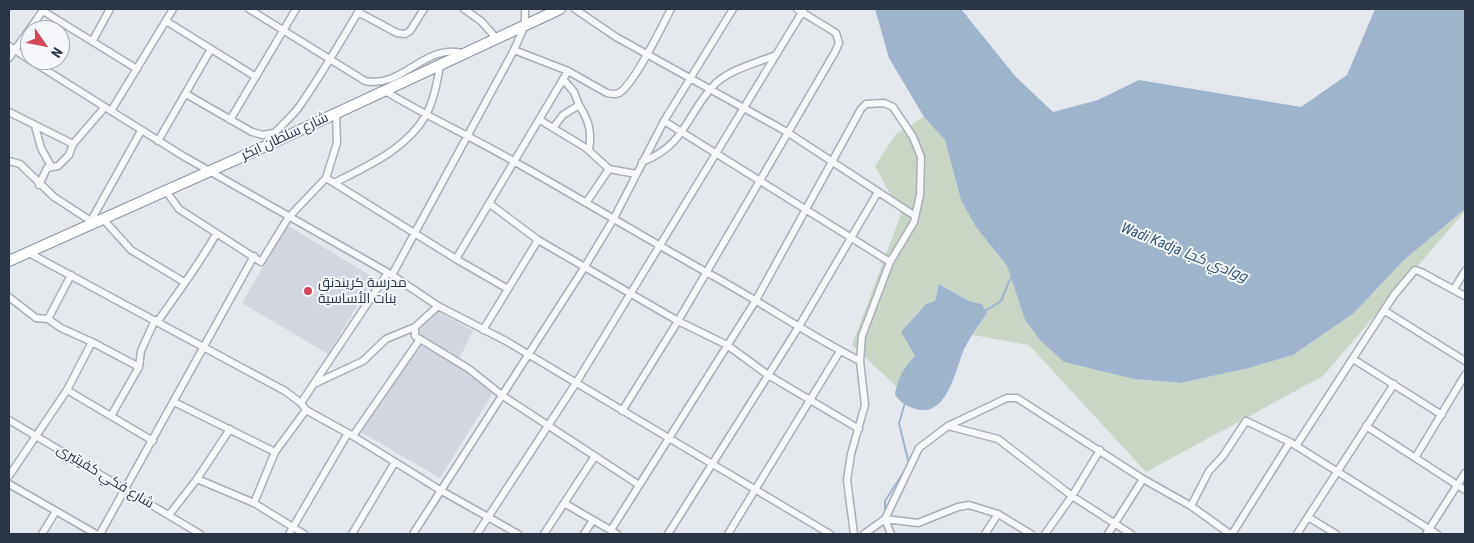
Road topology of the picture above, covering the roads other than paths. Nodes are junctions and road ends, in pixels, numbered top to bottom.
1 (110, 9) edge
2 (173, 9) edge
3 (250, 9) edge
4 (296, 9) edge
5 (424, 9) edge
6 (464, 9) edge
7 (525, 9) edge
8 (560, 9) edge
9 (575, 9) edge
10 (671, 9) edge
11 (733, 9) edge
12 (44, 10) edge
13 (359, 10) edge
14 (801, 10) edge
15 (166, 21) junction
16 (526, 25) junction
17 (284, 30) junction
18 (93, 40) junction
19 (497, 40) junction
20 (12, 48) edge
21 (211, 49) junction
22 (514, 50) junction
23 (466, 54) junction
24 (647, 55) junction
25 (776, 55) junction
26 (9, 58) edge
27 (329, 58) junction
28 (440, 66) junction
29 (137, 69) junction
30 (46, 70) edge
31 (568, 71) junction
32 (256, 77) junction
33 (563, 79) junction
34 (689, 79) junction
35 (709, 90) junction
36 (385, 91) junction
37 (186, 94) junction
38 (579, 105) junction
39 (744, 106) junction
40 (104, 107) junction
41 (111, 111) junction
42 (9, 112) edge
43 (336, 113) junction
44 (426, 116) junction
45 (230, 120) junction
46 (540, 120) junction
47 (664, 121) junction
48 (35, 126) junction
49 (553, 128) junction
50 (141, 131) junction
51 (682, 132) junction
52 (787, 132) junction
53 (273, 133) junction
54 (468, 136) junction
55 (158, 141) junction
56 (73, 144) junction
57 (266, 146) junction
58 (589, 150) junction
59 (716, 154) junction
60 (833, 160) junction
61 (9, 161) edge
62 (516, 162) junction
63 (642, 162) junction
64 (51, 166) junction
65 (609, 169) junction
66 (210, 171) junction
67 (636, 174) junction
68 (326, 178) junction
69 (759, 180) junction
70 (334, 183) junction
71 (39, 185) junction
72 (166, 191) junction
73 (878, 192) junction
74 (586, 203) junction
75 (490, 204) junction
76 (804, 209) junction
77 (915, 216) junction
78 (288, 218) junction
79 (104, 220) junction
80 (613, 220) junction
81 (89, 224) junction
82 (415, 232) junction
83 (216, 234) junction
84 (851, 237) junction
85 (538, 240) junction
86 (659, 246) junction
87 (29, 252) junction
88 (254, 256) junction
89 (456, 259) junction
90 (9, 261) edge
91 (890, 262) junction
92 (584, 268) junction
93 (1465, 271) edge
94 (706, 272) junction
95 (71, 275) junction
96 (389, 275) junction
97 (184, 282) junction
98 (1454, 289) junction
99 (508, 290) junction
100 (629, 294) junction
101 (1465, 296) edge
102 (9, 298) edge
103 (756, 300) junction
104 (438, 306) junction
105 (1385, 311) junction
106 (48, 319) junction
107 (156, 320) junction
108 (678, 322) junction
109 (415, 327) junction
110 (798, 328) junction
111 (483, 330) junction
112 (420, 339) junction
113 (92, 342) junction
114 (727, 345) junction
115 (205, 346) junction
116 (840, 351) junction
117 (529, 355) junction
118 (1353, 359) junction
119 (860, 361) junction
120 (1465, 361) edge
121 (139, 367) junction
122 (768, 375) junction
123 (1465, 375) edge
124 (315, 383) junction
125 (576, 383) junction
126 (1394, 384) junction
127 (67, 390) junction
128 (503, 396) junction
129 (810, 400) junction
130 (174, 402) junction
131 (301, 403) junction
132 (306, 410) junction
133 (622, 411) junction
134 (1442, 415) junction
135 (111, 416) junction
136 (9, 420) edge
137 (948, 426) junction
138 (1366, 426) junction
139 (548, 427) junction
140 (230, 429) junction
141 (859, 429) junction
142 (350, 434) junction
143 (36, 437) junction
144 (669, 438) junction
145 (153, 441) junction
146 (1293, 444) junction
147 (1100, 450) junction
148 (275, 452) junction
149 (595, 456) junction
150 (1415, 458) junction
151 (395, 462) junction
152 (711, 465) junction
153 (1336, 471) junction
154 (1465, 473) edge
155 (9, 476) edge
156 (198, 479) junction
157 (1143, 479) junction
158 (9, 484) edge
159 (638, 485) junction
160 (1458, 485) junction
161 (126, 490) junction
162 (440, 490) junction
163 (754, 490) junction
164 (1465, 490) edge
165 (1072, 496) junction
166 (254, 503) junction
167 (564, 503) junction
168 (1191, 506) junction
169 (56, 512) junction
170 (998, 514) junction
171 (169, 515) junction
172 (1308, 516) junction
173 (487, 517) junction
174 (885, 519) junction
175 (593, 520) junction
176 (1114, 524) junction
177 (293, 528) junction
178 (611, 530) junction
179 (1427, 531) edge
180 (42, 534) edge
181 (96, 534) edge
182 (100, 534) edge
183 (200, 534) edge
184 (290, 534) edge
185 (304, 534) edge
186 (352, 534) edge
187 (413, 534) edge
188 (477, 534) edge
189 (518, 534) edge
190 (544, 534) edge
191 (584, 534) edge
192 (617, 534) edge
193 (668, 534) edge
194 (728, 534) edge
195 (830, 534) edge
196 (854, 534) edge
197 (864, 534) edge
198 (891, 534) edge
199 (985, 534) edge
200 (1031, 534) edge
201 (1045, 534) edge
202 (1108, 534) edge
203 (1131, 534) edge
204 (1231, 534) edge
205 (1297, 534) edge
206 (1336, 534) edge
207 (1437, 534) edge

1 - 18 street
2 - 15 street
3 - 17 street
4 - 17 street
5 - 13 street
6 - 19 street
7 - 16 street
8 - 16 highway, شارع سلطان ابكر
9 - 24 street
10 - 24 street
11 - 34 street
12 - 18 street
12 - 20 street
13 - 27 street
14 - 25 street
14 - 52 street
15 - 21 street
15 - 29 street
16 - 19 highway, شارع سلطان ابكر
16 - 22 street
17 - 27 street
17 - 32 street
18 - 29 street
19 - 23 highway, شارع سلطان ابكر
20 - 26 street
21 - 32 street
21 - 37 street
22 - 31 street
22 - 54 street
23 - 27 street
23 - 28 highway, شارع سلطان ابكر
24 - 31 street
24 - 34 street
25 - 35 street
25 - 39 street
27 - 53 street
28 - 36 highway, شارع سلطان ابكر
28 - 44 street
29 - 41 street
30 - 40 street
31 - 33 street
32 - 45 street
33 - 38 street
33 - 46 street
34 - 35 street
34 - 47 street
35 - 39 street
35 - 51 street
36 - 43 highway, شارع سلطان ابكر
36 - 44 street
37 - 45 street
37 - 55 street
38 - 49 street
38 - 58 street
39 - 52 street
39 - 59 street
40 - 41 street
40 - 56 street
41 - 50 street
42 - 48 street
43 - 57 highway, شارع سلطان ابكر
43 - 68 street
44 - 54 street
44 - 70 street
45 - 53 street
46 - 49 street
46 - 62 street
47 - 51 street
47 - 63 street
48 - 56 street
48 - 64 street
49 - 58 street
50 - 55 street
50 - 81 street
51 - 59 street
51 - 63 street
52 - 60 street
52 - 69 street
53 - 57 street
54 - 62 street
54 - 82 street
55 - 66 street
56 - 64 street
57 - 66 highway, شارع سلطان ابكر
58 - 65 street
59 - 69 street
59 - 86 street
60 - 73 street
60 - 76 street
60 - 77 street
61 - 71 street
62 - 74 street
62 - 75 street
63 - 67 street
64 - 71 street
65 - 67 street
65 - 74 street
66 - 72 highway, شارع سلطان ابكر
66 - 78 street
67 - 80 street
68 - 70 street
68 - 78 street
69 - 76 street
69 - 94 street
70 - 82 street
71 - 81 street
72 - 79 highway, شارع سلطان ابكر
72 - 83 street
73 - 77 street
73 - 84 street
74 - 80 street
75 - 85 street
75 - 89 street
76 - 84 street
76 - 103 street
77 - 91 street
78 - 88 street
78 - 96 street
79 - 81 highway, شارع سلطان ابكر
79 - 97 street
80 - 86 street
80 - 92 street
81 - 87 highway, شارع سلطان ابكر
82 - 89 street
82 - 96 street
83 - 88 street
83 - 97 street
84 - 91 street
84 - 110 street
85 - 92 street
85 - 99 street
86 - 94 street
86 - 100 street
87 - 90 highway, شارع سلطان ابكر
87 - 95 street
88 - 115 street
89 - 99 street
91 - 119 street
92 - 100 street
92 - 117 street
93 - 98 street
94 - 103 street
94 - 108 street
95 - 106 street
95 - 107 street
96 - 104 street
96 - 124 street
97 - 107 street
98 - 101 street
98 - 105 street
99 - 111 street
100 - 108 street
100 - 125 street
102 - 106 street
103 - 110 street
103 - 114 street
104 - 109 street
104 - 111 street
105 - 118 street
105 - 120 street
106 - 113 street
107 - 115 street
107 - 121 street
108 - 114 street
108 - 133 street
109 - 112 street
109 - 124 street
110 - 116 street
110 - 122 street
111 - 117 street
112 - 128 street
112 - 142 street
113 - 121 street
113 - 127 street
114 - 122 street
114 - 144 street
115 - 130 street
115 - 131 street
116 - 119 street
116 - 129 street
117 - 125 street
117 - 128 street
118 - 126 street
118 - 146 street
119 - 141 street
121 - 135 street
122 - 129 street
122 - 152 street
123 - 134 street
124 - 131 street
125 - 133 street
125 - 139 street
126 - 134 street
126 - 138 street
127 - 135 street
127 - 143 street
128 - 139 street
128 - 162 street
129 - 141 street
129 - 163 street
130 - 140 street
130 - 145 street
131 - 132 street
132 - 142 street
132 - 148 street
133 - 144 street
134 - 150 street
135 - 145 street
136 - 143 street, شارع فكي كفيتيرى
137 - 147 street
137 - 165 street
137 - 174 street
138 - 150 street
138 - 153 street
139 - 149 street
139 - 173 street
140 - 148 street
140 - 156 street
141 - 196 street
142 - 151 street
142 - 177 street
143 - 155 street
143 - 161 street, شارع فكي كفيتيرى
144 - 152 street
144 - 159 street
145 - 161 street
146 - 153 street
146 - 168 street
146 - 204 street
147 - 157 street
147 - 165 street
148 - 166 street
149 - 159 street
149 - 167 street
150 - 160 street
151 - 162 street
151 - 186 street
152 - 163 street
152 - 193 street
153 - 172 street
153 - 179 street
154 - 160 street
156 - 166 street
156 - 171 street
157 - 168 street
157 - 176 street
158 - 169 street
159 - 178 street
160 - 164 street
160 - 179 street
161 - 171 street, شارع فكي كفيتيرى
161 - 182 street
162 - 173 street
162 - 187 street
163 - 194 street
163 - 195 street
165 - 176 street
165 - 201 street
166 - 177 street
167 - 175 street
167 - 190 street
168 - 204 street
169 - 180 street
169 - 181 street
170 - 174 street
170 - 199 street
170 - 200 street
171 - 183 street, شارع فكي كفيتيرى
172 - 205 street
172 - 206 street
173 - 188 street
173 - 189 street
174 - 197 street
174 - 198 street
175 - 178 street
175 - 191 street
176 - 202 street
176 - 203 street
177 - 184 street
177 - 185 street
178 - 192 street
179 - 207 street

